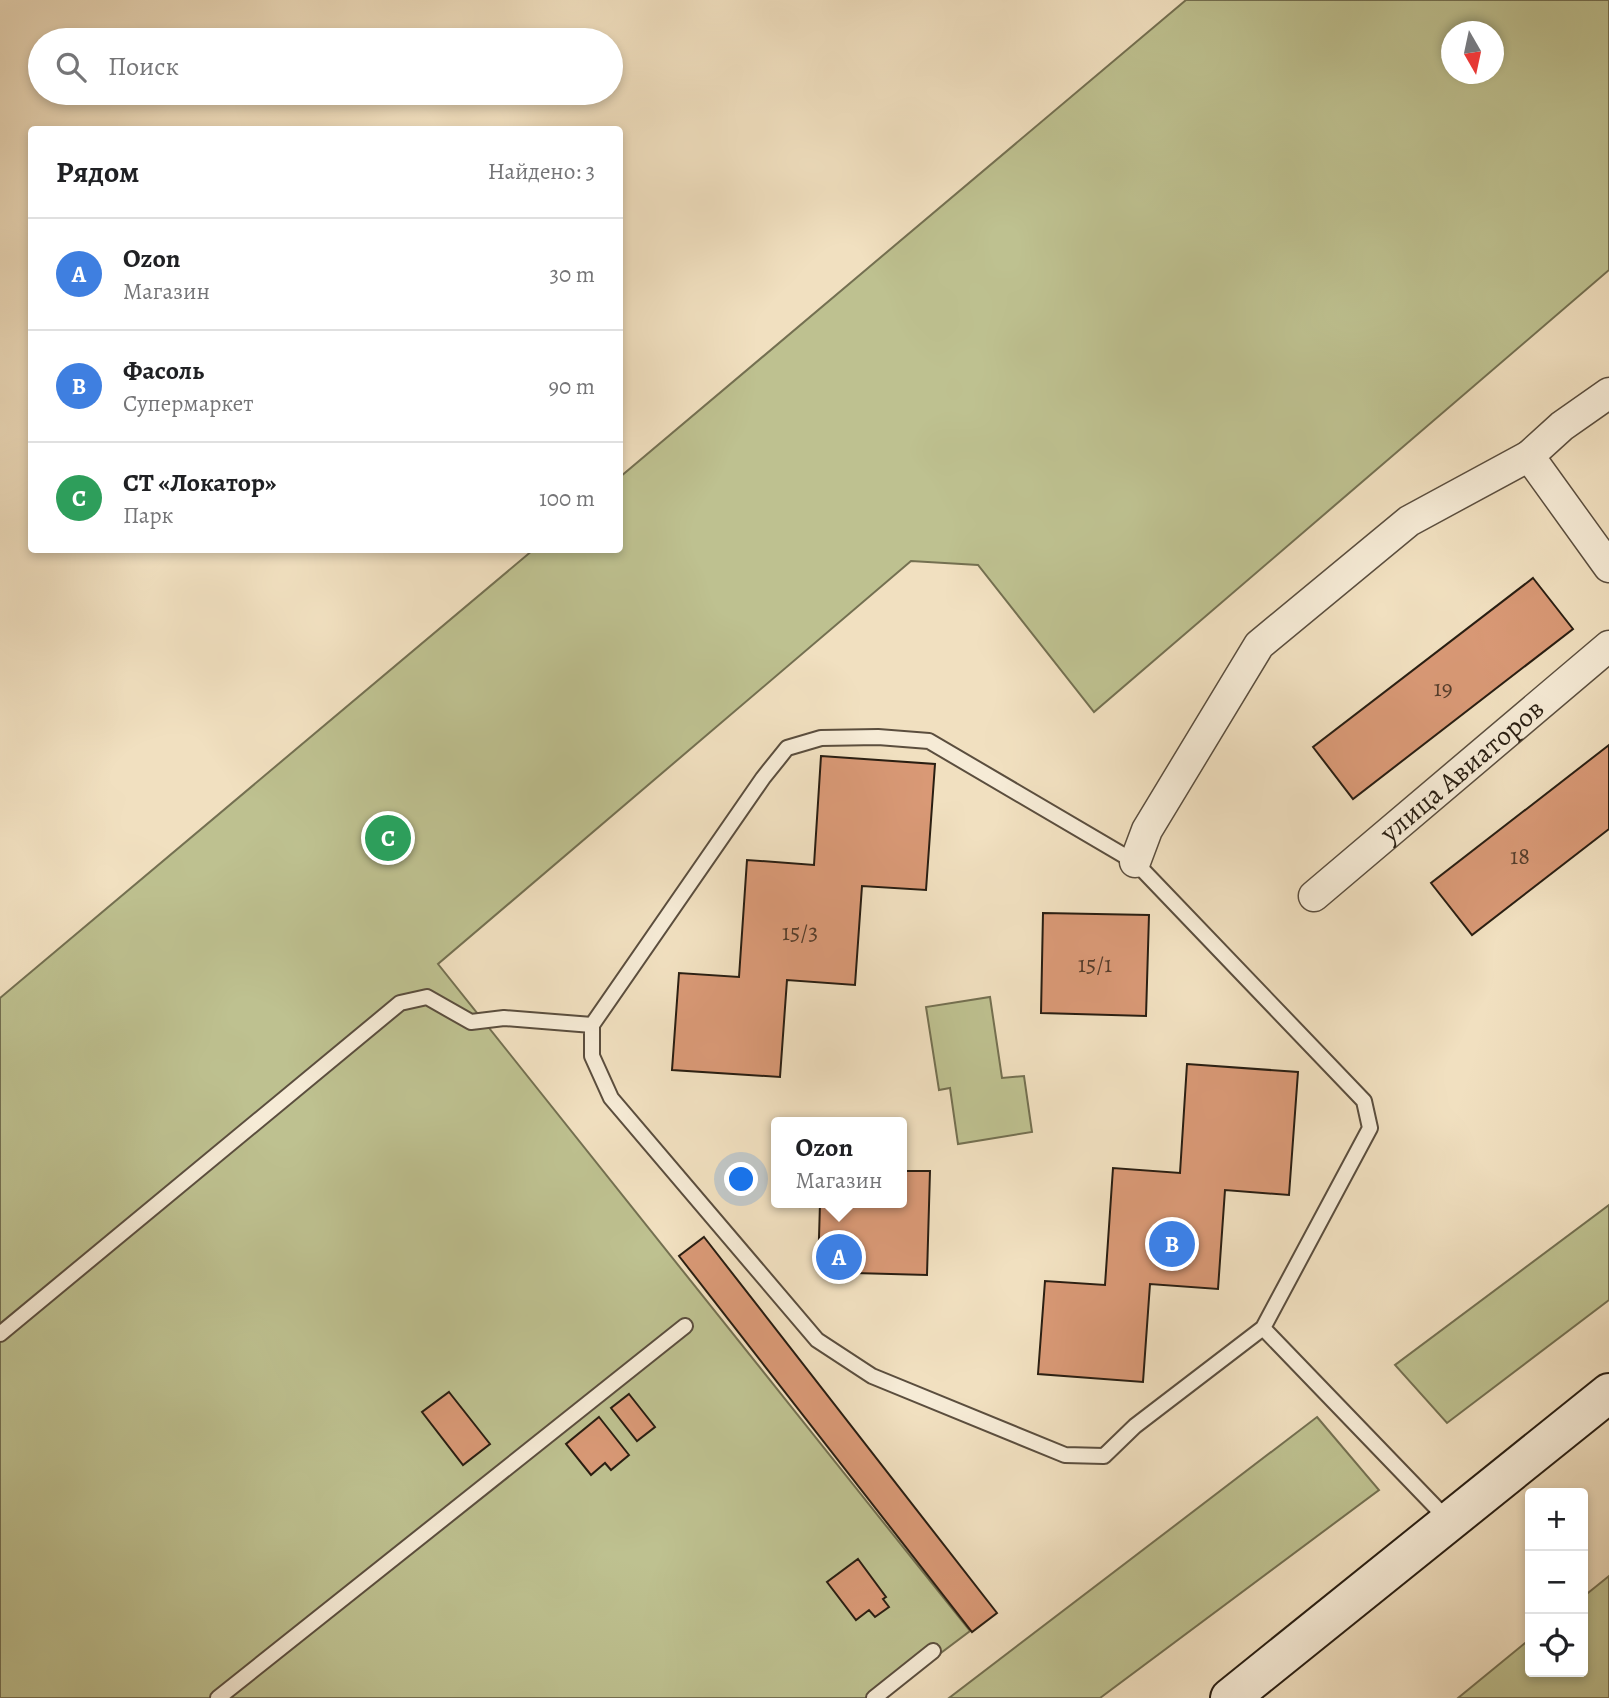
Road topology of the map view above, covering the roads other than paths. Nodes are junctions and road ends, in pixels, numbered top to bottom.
1 (1609, 393) edge
2 (1529, 456) junction
3 (1609, 567) edge
4 (1609, 646) edge
5 (1135, 862) junction
6 (1314, 896) dead end
7 (592, 1025) junction
8 (685, 1326) dead end
9 (1264, 1328) junction
10 (0, 1334) edge
11 (1609, 1393) edge
12 (1449, 1522) junction
13 (933, 1651) dead end
14 (218, 1698) edge
15 (874, 1698) edge
16 (1230, 1698) edge

1 - 2 street
2 - 3 street
2 - 5 street
4 - 6 street, улица Авиаторов
5 - 7 lane
5 - 9 lane
7 - 9 lane
7 - 10 lane
8 - 14 lane
9 - 12 lane
11 - 12 main road
12 - 16 main road
13 - 15 lane

